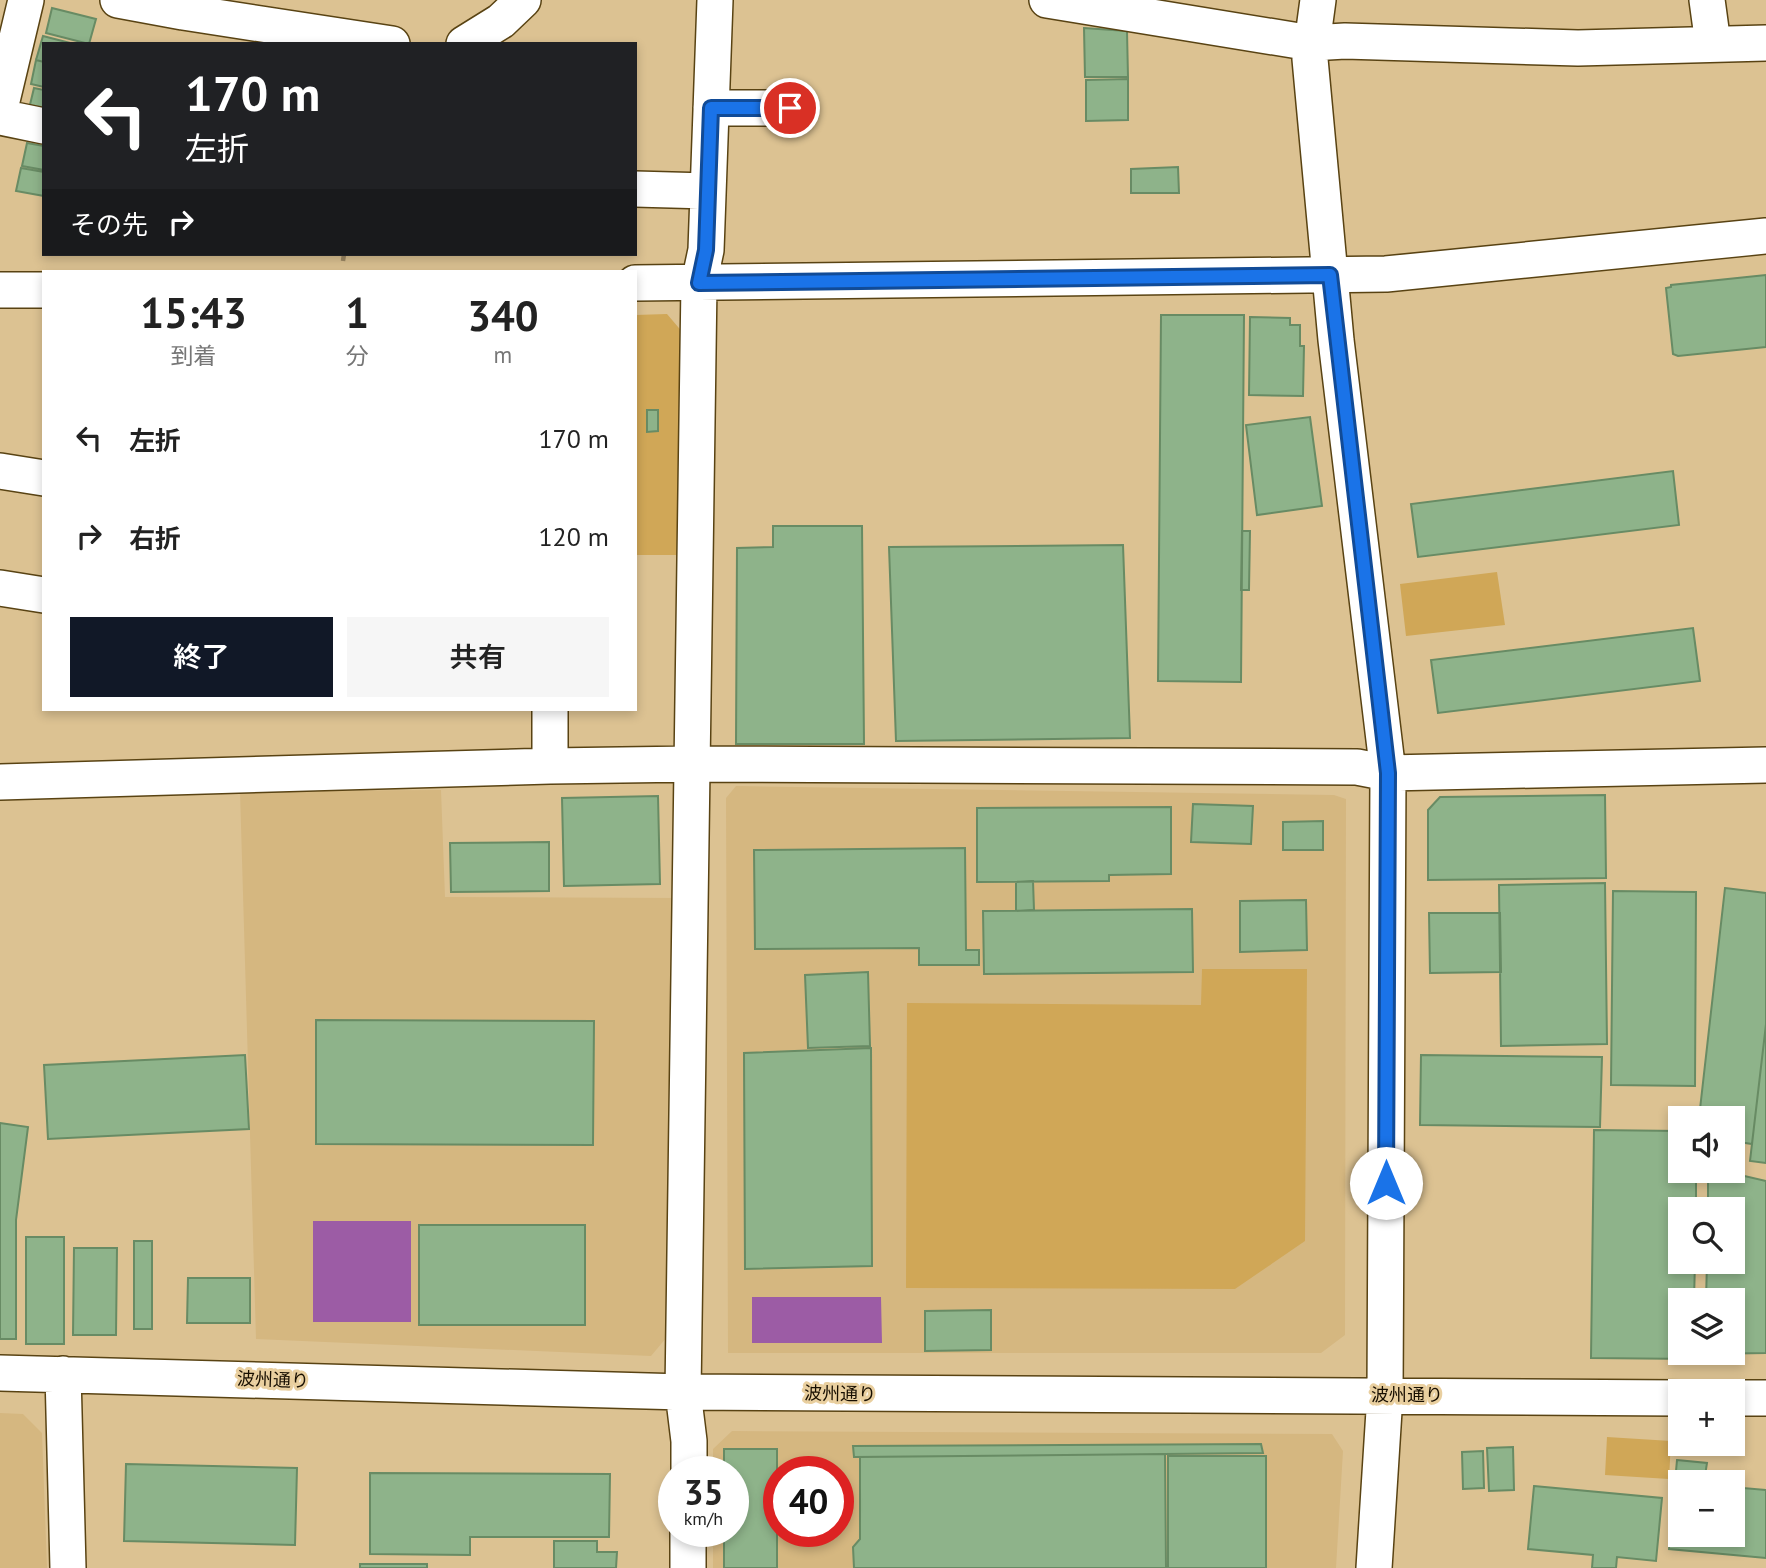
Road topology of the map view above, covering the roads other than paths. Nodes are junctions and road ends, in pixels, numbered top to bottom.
1 (26, 0) edge
2 (118, 0) edge
3 (523, 0) edge
4 (715, 0) edge
5 (1047, 0) edge
6 (1318, 0) edge
7 (1707, 0) edge
8 (378, 42) edge
9 (467, 42) edge
10 (1311, 43) junction
11 (1766, 43) edge
12 (1713, 44) junction
13 (711, 108) junction
14 (790, 108) dead end
15 (0, 109) edge
16 (0, 117) edge
17 (42, 126) edge
18 (637, 189) edge
19 (708, 191) junction
20 (1766, 236) edge
21 (1330, 275) junction
22 (637, 283) edge
23 (699, 283) junction
24 (0, 290) edge
25 (42, 290) edge
26 (0, 471) edge
27 (42, 478) edge
28 (0, 588) edge
29 (42, 595) edge
30 (550, 711) edge
31 (692, 764) junction
32 (1766, 765) edge
33 (550, 766) junction
34 (1388, 773) junction
35 (0, 782) edge
36 (0, 1373) edge
37 (63, 1374) junction
38 (683, 1392) junction
39 (1385, 1395) junction
40 (1668, 1398) edge
41 (1745, 1398) edge
42 (1766, 1398) edge
43 (690, 1456) edge
44 (688, 1547) edge
45 (68, 1568) edge
46 (688, 1568) edge
47 (1374, 1568) edge

1 - 15 street
2 - 8 street
3 - 9 street
4 - 13 street
5 - 10 street
6 - 10 street
7 - 12 street
10 - 12 street
10 - 21 street
11 - 12 street
13 - 14 street
13 - 19 street
16 - 17 street
18 - 19 street
19 - 23 street
20 - 21 street
21 - 23 street
21 - 34 street
22 - 23 street
23 - 31 street
24 - 25 street
26 - 27 street
28 - 29 street
30 - 33 street
31 - 33 street
31 - 34 street
31 - 38 street
32 - 34 street
33 - 35 street
34 - 39 street
36 - 37 street, 波州通り
37 - 38 street, 波州通り
37 - 45 street
38 - 39 street, 波州通り
38 - 43 street
39 - 40 street, 波州通り
39 - 47 street
41 - 42 street
44 - 46 street

